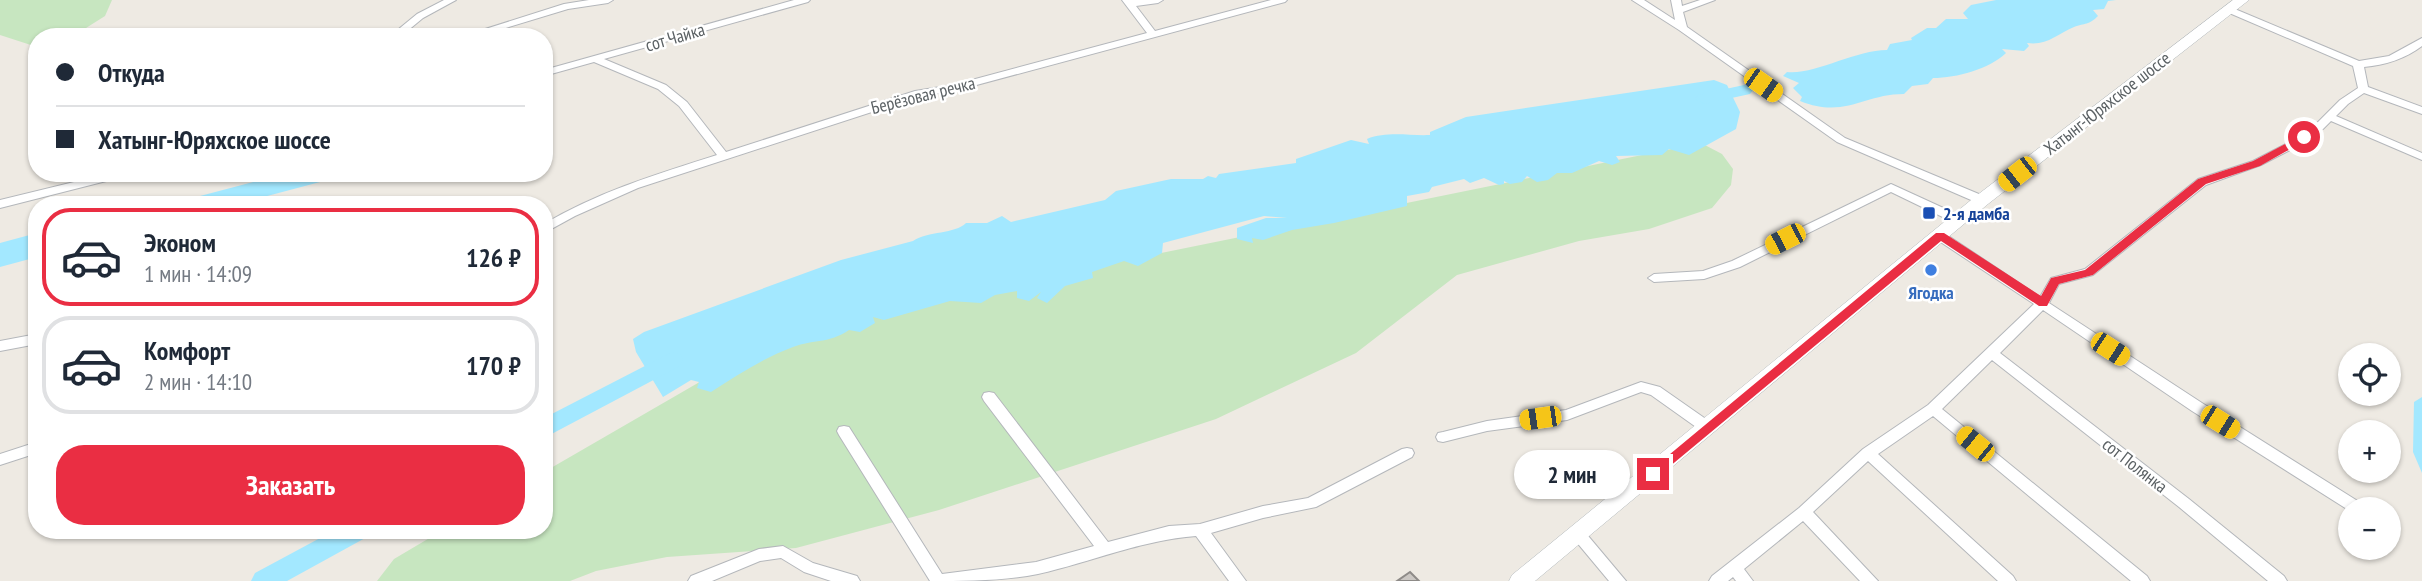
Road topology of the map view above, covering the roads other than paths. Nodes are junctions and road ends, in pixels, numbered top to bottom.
1 (451, 0) edge
2 (608, 0) edge
3 (805, 0) edge
4 (1158, 0) edge
5 (1637, 0) edge
6 (1710, 0) edge
7 (1276, 1) edge
8 (1129, 2) edge
9 (1677, 5) edge
10 (2236, 5) edge
11 (405, 28) edge
12 (495, 28) edge
13 (1682, 28) junction
14 (1153, 35) junction
15 (2422, 41) edge
16 (597, 60) junction
17 (2358, 64) junction
18 (553, 72) edge
19 (2363, 89) junction
20 (2422, 111) edge
21 (2331, 117) junction
22 (722, 154) junction
23 (2422, 157) edge
24 (89, 182) edge
25 (33, 196) edge
26 (28, 197) edge
27 (1982, 200) junction
28 (0, 204) edge
29 (571, 213) junction
30 (553, 216) edge
31 (1959, 220) junction
32 (553, 224) edge
33 (1940, 236) junction
34 (1654, 278) dead end
35 (2043, 303) junction
36 (28, 341) edge
37 (0, 346) edge
38 (1990, 352) junction
39 (989, 397) dead end
40 (1933, 409) junction
41 (1708, 428) junction
42 (844, 432) dead end
43 (1443, 437) dead end
44 (28, 450) edge
45 (1407, 453) dead end
46 (1868, 453) junction
47 (0, 460) edge
48 (2340, 497) edge
49 (1804, 512) junction
50 (1200, 530) junction
51 (1579, 535) junction
52 (1105, 549) junction
53 (1740, 575) edge
54 (696, 581) edge
55 (852, 581) edge
56 (939, 581) edge
57 (1238, 581) edge
58 (1520, 581) edge
59 (1618, 581) edge
60 (1717, 581) edge
61 (1870, 581) edge
62 (2008, 581) edge
63 (2142, 581) edge
64 (2279, 581) edge

1 - 11 street
2 - 12 street
3 - 16 street, сот Чайка
4 - 8 street
5 - 13 street
6 - 9 street
7 - 14 street, Берёзовая речка
8 - 14 street
9 - 13 street
10 - 17 street
10 - 27 main road, Хатынг-Юряхское шоссе
13 - 27 street
14 - 22 street, Берёзовая речка
15 - 17 street
16 - 18 street, сот Чайка
16 - 22 street
17 - 19 street
19 - 20 street
19 - 21 street
21 - 23 street
21 - 35 street
22 - 29 street, Берёзовая речка
24 - 25 street
26 - 28 street
27 - 31 main road, Хатынг-Юряхское шоссе
29 - 30 street
29 - 32 street
31 - 33 main road, Хатынг-Юряхское шоссе
31 - 34 street
33 - 35 street
33 - 41 main road, Хатынг-Юряхское шоссе
35 - 38 street
35 - 48 street
36 - 37 street
38 - 40 street
38 - 64 street, сот Полянка
39 - 52 street
40 - 46 street
40 - 63 street
41 - 43 street
41 - 51 main road, Хатынг-Юряхское шоссе
42 - 56 street
44 - 47 street
45 - 50 street
46 - 49 street
46 - 62 street
49 - 53 street
49 - 61 street
50 - 52 street
50 - 57 street
51 - 58 main road, Хатынг-Юряхское шоссе
51 - 59 street
52 - 56 street
53 - 60 street
54 - 55 street

